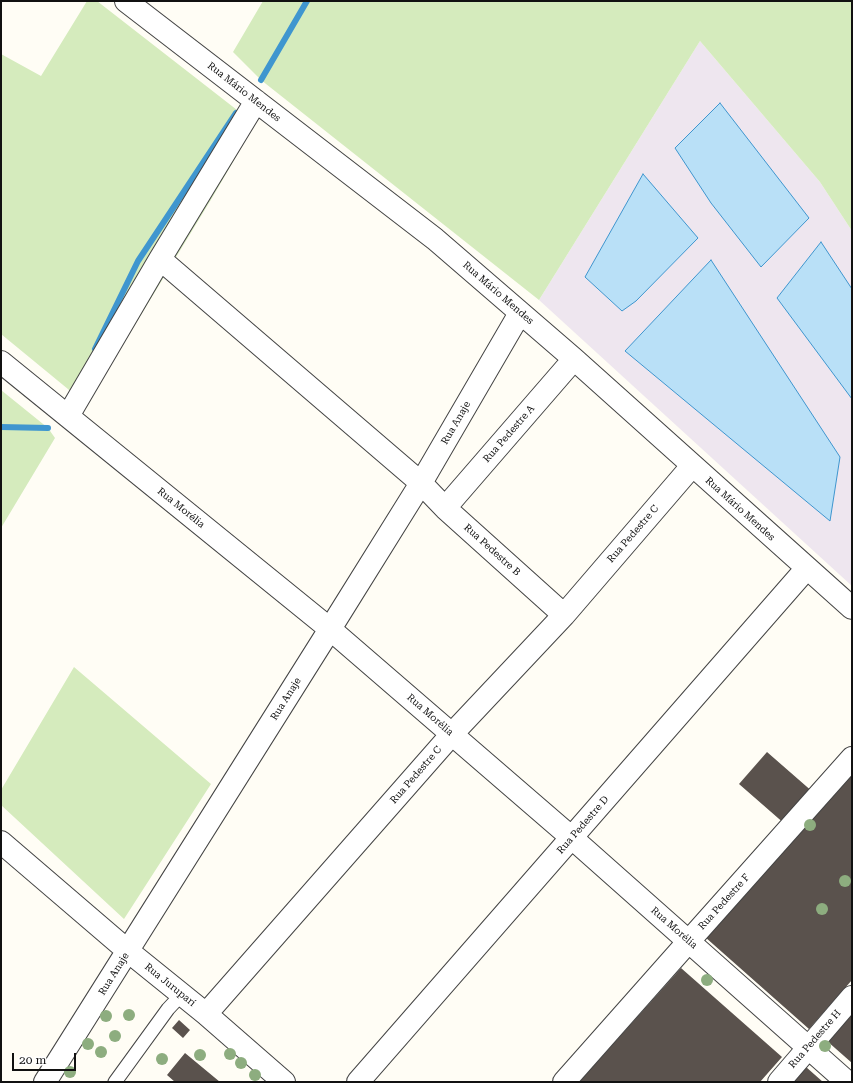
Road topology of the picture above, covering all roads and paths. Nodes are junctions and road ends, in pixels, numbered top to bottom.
1 (126, 1) edge
2 (256, 101) junction
3 (160, 259) junction
4 (520, 313) junction
5 (574, 359) junction
6 (1, 362) edge
7 (68, 416) junction
8 (692, 466) junction
9 (421, 483) junction
10 (445, 508) junction
11 (807, 568) junction
12 (852, 608) edge
13 (564, 615) junction
14 (330, 629) junction
15 (452, 734) junction
16 (852, 758) edge
17 (572, 838) junction
18 (1, 842) edge
19 (689, 941) junction
20 (128, 951) junction
21 (182, 994) junction
22 (852, 997) edge
23 (206, 1014) junction
24 (808, 1048) junction
25 (45, 1082) edge
26 (115, 1082) edge
27 (284, 1082) edge
28 (358, 1082) edge
29 (564, 1082) edge
30 (779, 1082) edge
31 (848, 1082) edge

1 - 2 street, Rua Mário Mendes
2 - 3 street
2 - 4 street, Rua Mário Mendes
3 - 7 street
3 - 9 street, Rua Pedestre B
4 - 5 street, Rua Mário Mendes
4 - 9 street, Rua Anaje
5 - 8 street, Rua Mário Mendes
5 - 10 street, Rua Pedestre A
6 - 7 street, Rua Morélia
7 - 14 street, Rua Morélia
8 - 11 street, Rua Mário Mendes
8 - 13 street, Rua Pedestre C
9 - 10 street, Rua Pedestre B
9 - 14 street, Rua Anaje
10 - 13 street, Rua Pedestre B
11 - 12 street, Rua Mário Mendes
11 - 17 street, Rua Pedestre D
13 - 15 street, Rua Pedestre C
14 - 15 street, Rua Morélia
14 - 20 street, Rua Anaje
15 - 17 street, Rua Morélia
15 - 23 street, Rua Pedestre C
16 - 19 street, Rua Pedestre F
17 - 19 street, Rua Morélia
17 - 28 street, Rua Pedestre D
18 - 20 street, Rua Juruparí
19 - 24 street, Rua Morélia
19 - 29 street, Rua Pedestre F
20 - 21 street, Rua Juruparí
20 - 25 street, Rua Anaje
21 - 23 street, Rua Juruparí
21 - 26 lane
22 - 24 street, Rua Pedestre H
23 - 27 street, Rua Juruparí
24 - 30 street, Rua Pedestre H
24 - 31 street, Rua Morélia

